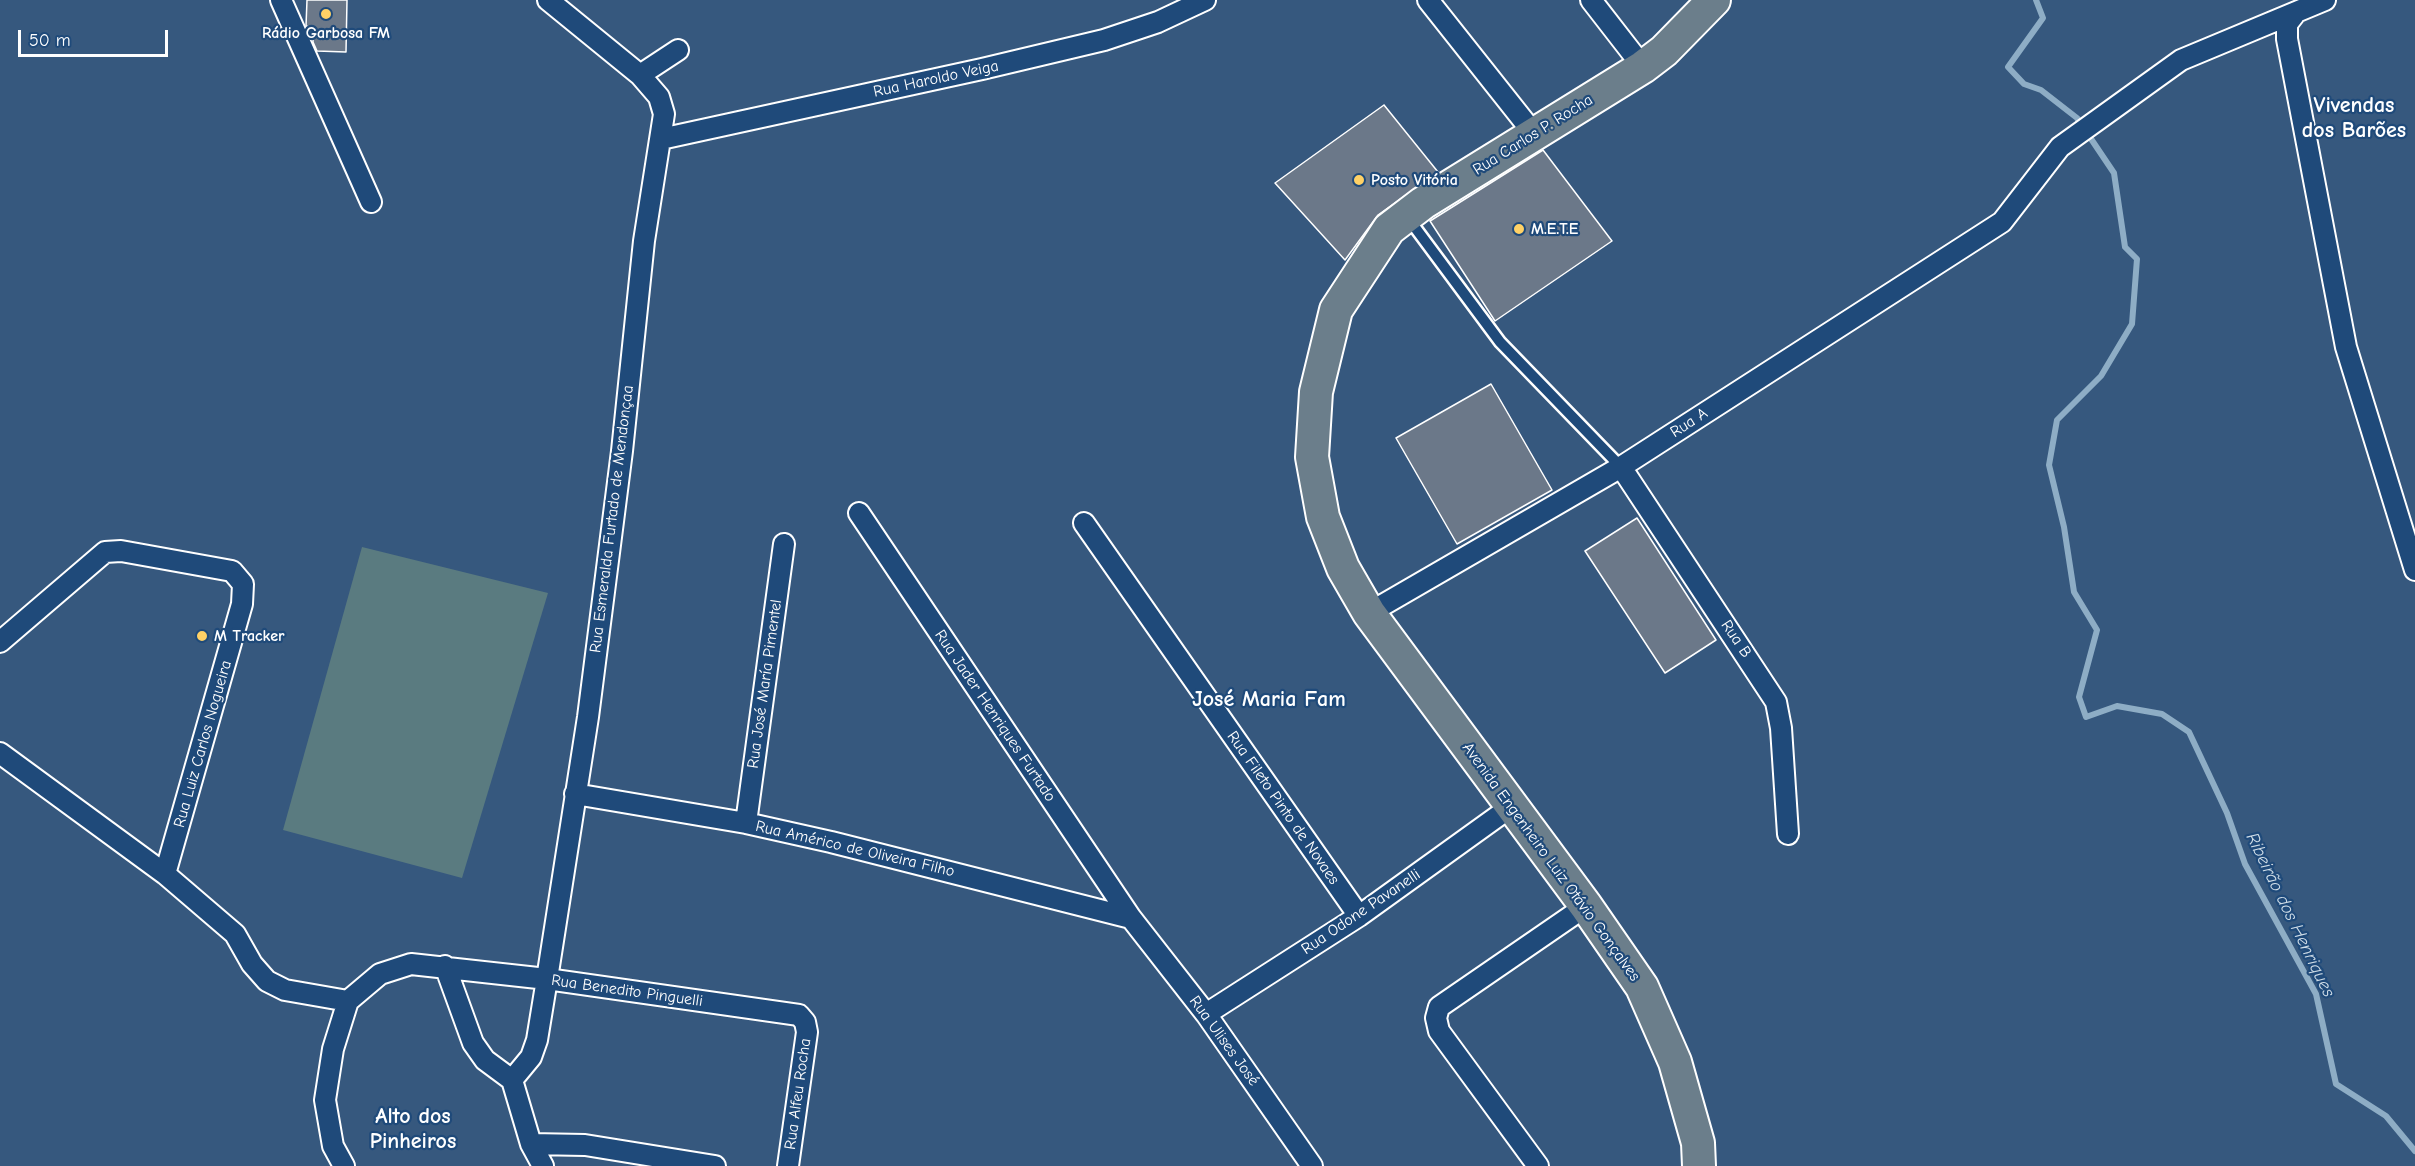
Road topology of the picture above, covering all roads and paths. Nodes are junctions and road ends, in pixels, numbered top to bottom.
1 (281, 0) edge
2 (548, 0) edge
3 (1205, 0) edge
4 (1428, 0) edge
5 (1591, 0) edge
6 (1714, 0) edge
7 (2325, 0) edge
8 (2294, 15) junction
9 (678, 50) dead end
10 (1642, 68) junction
11 (640, 75) junction
12 (1535, 135) junction
13 (661, 139) junction
14 (371, 202) dead end
15 (1406, 216) junction
16 (1621, 467) junction
17 (859, 513) dead end
18 (1084, 523) dead end
19 (784, 544) dead end
20 (2415, 570) edge
21 (1369, 613) junction
22 (0, 642) edge
23 (0, 753) edge
24 (575, 794) junction
25 (1512, 806) junction
26 (746, 823) junction
27 (1788, 834) dead end
28 (165, 874) junction
29 (1586, 906) junction
30 (1359, 916) junction
31 (1131, 918) junction
32 (445, 966) junction
33 (547, 980) junction
34 (348, 1001) junction
35 (1206, 1014) junction
36 (805, 1022) joint
37 (512, 1080) junction
38 (531, 1144) junction
39 (344, 1166) edge
40 (543, 1166) edge
41 (715, 1166) edge
42 (789, 1166) edge
43 (1312, 1166) edge
44 (1538, 1166) edge
45 (1699, 1166) edge

1 - 14 street
2 - 11 street, Rua Esmeralda Furtado de Mendonçaa
3 - 13 street, Rua Haroldo Veiga
4 - 12 street
5 - 10 street
6 - 10 main road, Rua Carlos P. Rocha
7 - 8 street, Rua A
8 - 16 street, Rua A
8 - 20 street
9 - 11 street
10 - 12 main road, Rua Carlos P. Rocha
11 - 13 street, Rua Esmeralda Furtado de Mendonçaa
12 - 15 main road, Rua Carlos P. Rocha
13 - 24 street, Rua Esmeralda Furtado de Mendonçaa
15 - 16 lane
15 - 21 main road, Rua Carlos P. Rocha
16 - 21 street, Rua A
16 - 27 street, Rua B
17 - 31 street, Rua Jader Henriques Furtado
18 - 30 street, Rua Fileto Pinto de Novaes
19 - 26 street, Rua José María Pimentel
21 - 25 main road, Avenida Engenheiro Luiz Otávio Gonçalves
22 - 28 street, Rua Luiz Carlos Nogueira
23 - 28 street
24 - 26 street, Rua Américo de Oliveira Filho
24 - 33 street, Rua Esmeralda Furtado de Mendonçaa
25 - 29 main road, Avenida Engenheiro Luiz Otávio Gonçalves
25 - 30 street, Rua Odone Pavanelli
26 - 31 street, Rua Américo de Oliveira Filho
28 - 34 street
29 - 44 street
29 - 45 main road, Avenida Engenheiro Luiz Otávio Gonçalves
30 - 35 street, Rua Odone Pavanelli
31 - 35 street, Rua Ulises José
32 - 33 street, Rua Benedito Pinguelli
32 - 34 street, Rua Benedito Pinguelli
32 - 37 street
33 - 36 street, Rua Benedito Pinguelli
33 - 37 street, Rua Esmeralda Furtado de Mendonçaa
34 - 39 street
35 - 43 street, Rua Ulises José
36 - 42 street, Rua Alfeu Rocha
37 - 38 street
38 - 40 street
38 - 41 street

